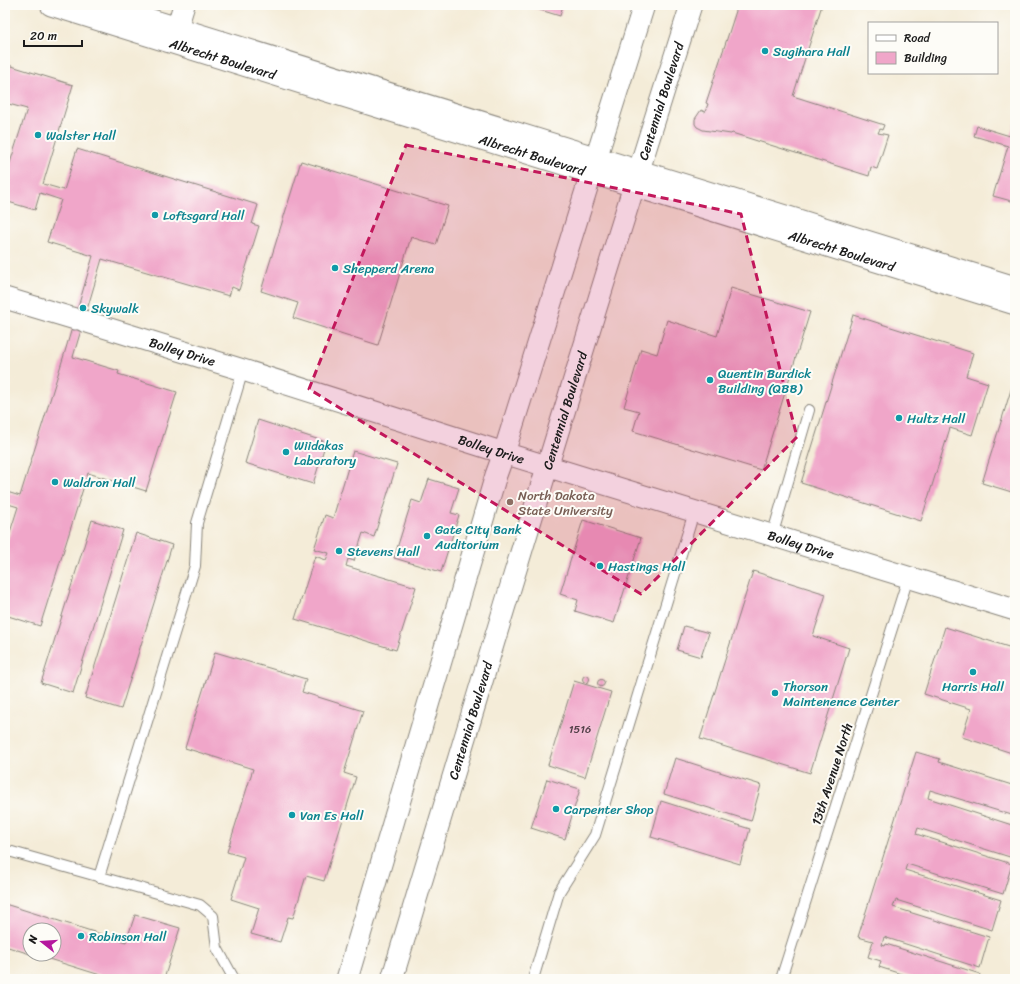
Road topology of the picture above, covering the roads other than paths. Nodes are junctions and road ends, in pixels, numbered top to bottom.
1 (51, 5) edge
2 (103, 5) edge
3 (184, 5) edge
4 (644, 5) edge
5 (691, 5) edge
6 (175, 35) junction
7 (593, 165) junction
8 (636, 179) junction
9 (1015, 287) edge
10 (5, 298) edge
11 (1015, 304) edge
12 (243, 370) junction
13 (809, 410) dead end
14 (504, 453) junction
15 (547, 466) junction
16 (694, 512) junction
17 (772, 536) junction
18 (908, 578) junction
19 (1015, 610) edge
20 (5, 850) edge
21 (99, 876) junction
22 (234, 979) edge
23 (347, 979) edge
24 (392, 979) edge
25 (533, 979) edge
26 (781, 979) edge

1 - 6 street, Albrecht Boulevard
2 - 6 street, Albrecht Boulevard
3 - 6 street
4 - 7 street
5 - 8 street, Centennial Boulevard
6 - 7 street, Albrecht Boulevard
7 - 8 street, Albrecht Boulevard
7 - 14 street
8 - 9 street, Albrecht Boulevard
8 - 11 street, Albrecht Boulevard
8 - 15 street, Centennial Boulevard
10 - 12 street, Bolley Drive
12 - 14 street, Bolley Drive
12 - 21 lane
13 - 17 lane
14 - 15 street, Bolley Drive
14 - 23 street
15 - 16 street, Bolley Drive
15 - 24 street, Centennial Boulevard
16 - 17 street, Bolley Drive
16 - 25 lane
17 - 18 street, Bolley Drive
18 - 19 street, Bolley Drive
18 - 26 lane, 13th Avenue North
20 - 21 lane
21 - 22 lane

